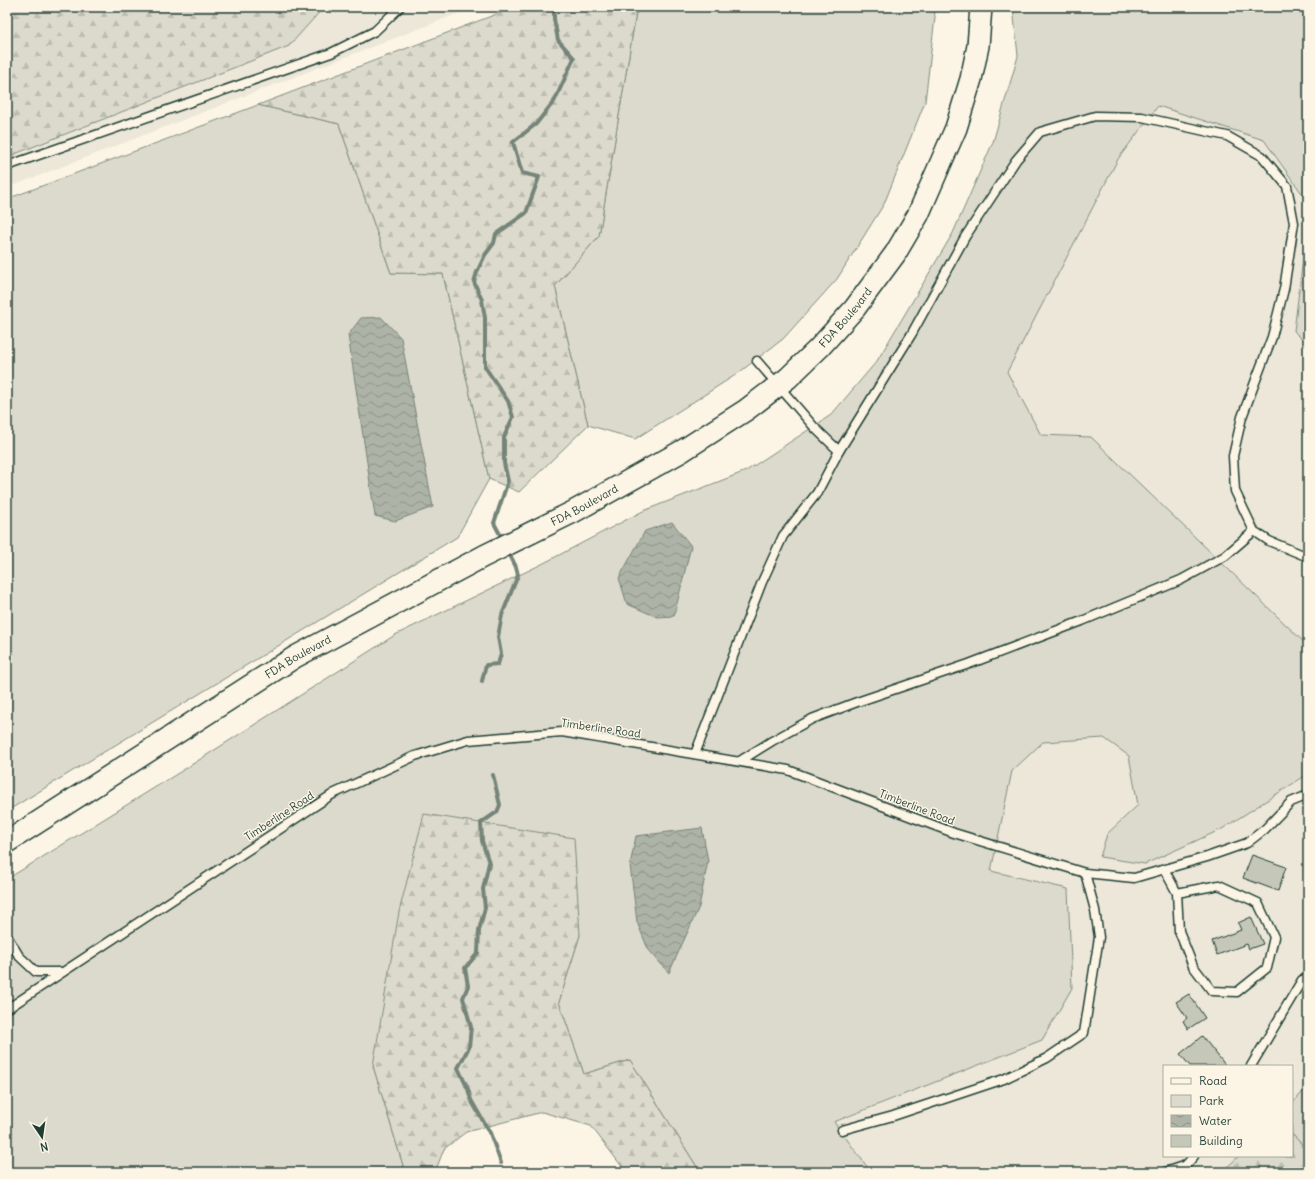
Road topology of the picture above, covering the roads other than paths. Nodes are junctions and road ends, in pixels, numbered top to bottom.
1 (400, 7) edge
2 (981, 7) edge
3 (7, 166) edge
4 (758, 361) dead end
5 (778, 385) junction
6 (839, 451) junction
7 (1254, 531) junction
8 (1308, 557) edge
9 (695, 754) junction
10 (740, 761) junction
11 (1308, 795) edge
12 (7, 842) edge
13 (1164, 869) junction
14 (1085, 873) junction
15 (1177, 893) junction
16 (7, 936) edge
17 (63, 972) junction
18 (1308, 978) edge
19 (7, 1009) edge
20 (1252, 1065) edge
21 (842, 1130) dead end
22 (1193, 1157) edge
23 (1165, 1172) edge

1 - 3 lane
2 - 5 street, FDA Boulevard
4 - 5 lane
5 - 6 lane
5 - 12 street, FDA Boulevard
6 - 7 lane
6 - 9 lane
7 - 8 lane
7 - 10 lane
9 - 10 lane, Timberline Road
9 - 17 lane, Timberline Road
10 - 14 lane, Timberline Road
11 - 13 lane
13 - 14 lane, Timberline Road
13 - 15 lane
14 - 21 lane
15 - 15 lane
16 - 17 lane
17 - 19 lane, Timberline Road
18 - 20 lane
22 - 23 lane

